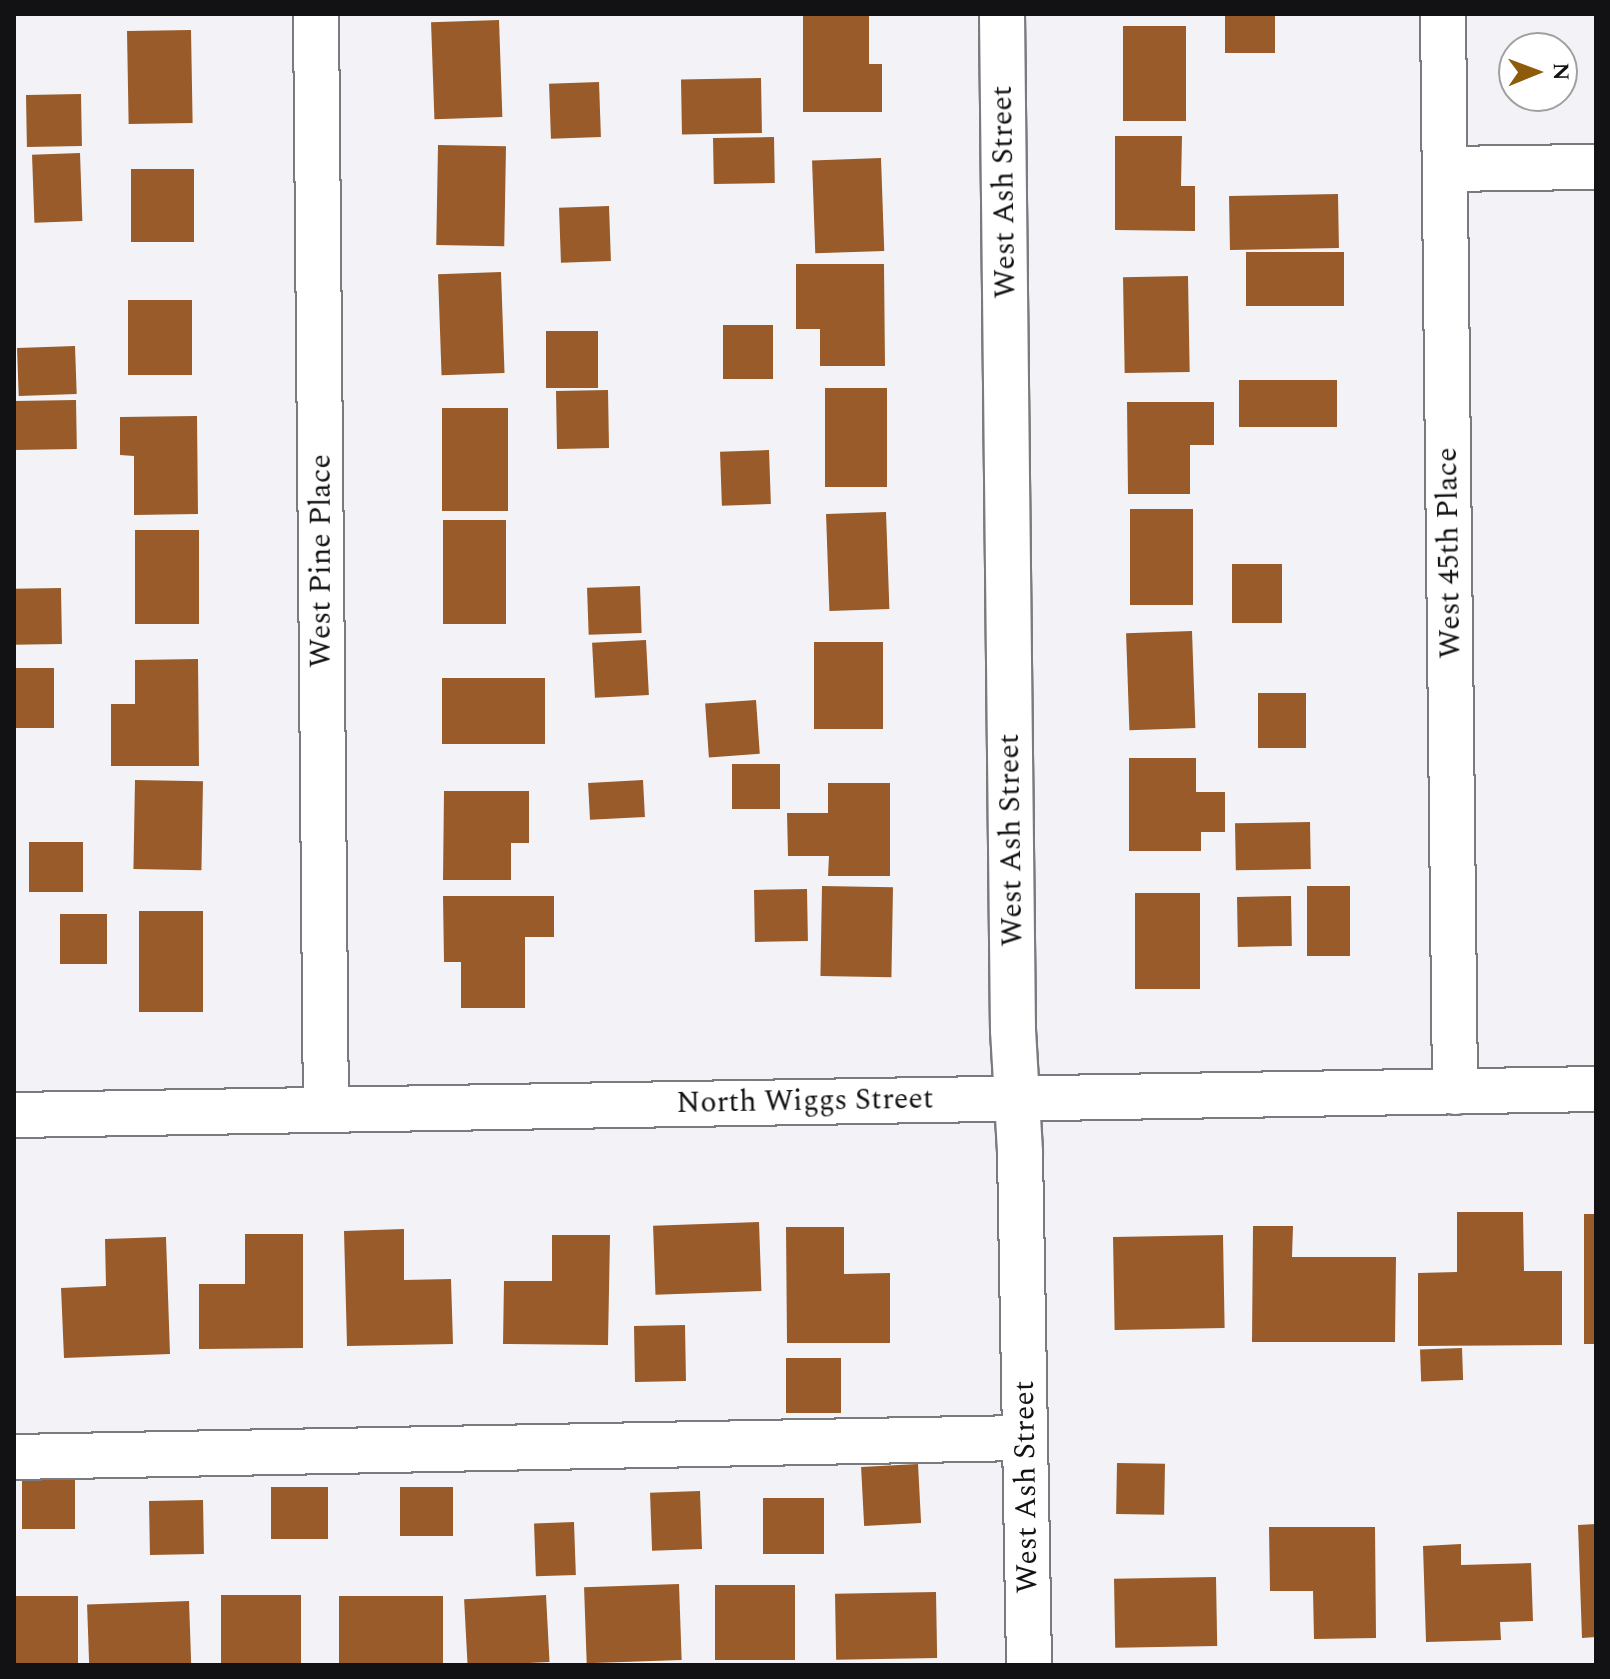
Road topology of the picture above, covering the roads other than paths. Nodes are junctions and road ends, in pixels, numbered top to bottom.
1 (316, 14) edge
2 (1002, 14) edge
3 (1443, 14) edge
4 (1596, 167) edge
5 (1445, 169) junction
6 (1596, 1089) edge
7 (1455, 1092) junction
8 (1017, 1097) junction
9 (326, 1108) junction
10 (14, 1115) edge
11 (1025, 1438) junction
12 (14, 1457) edge
13 (1029, 1665) edge

1 - 9 street, West Pine Place
2 - 8 street, West Ash Street
3 - 5 street, West 45th Place
4 - 5 street
5 - 7 street, West 45th Place
6 - 7 street, North Wiggs Street
7 - 8 street, North Wiggs Street
8 - 9 street, North Wiggs Street
8 - 11 street, West Ash Street
9 - 10 street, North Wiggs Street
11 - 12 street
11 - 13 street, West Ash Street

